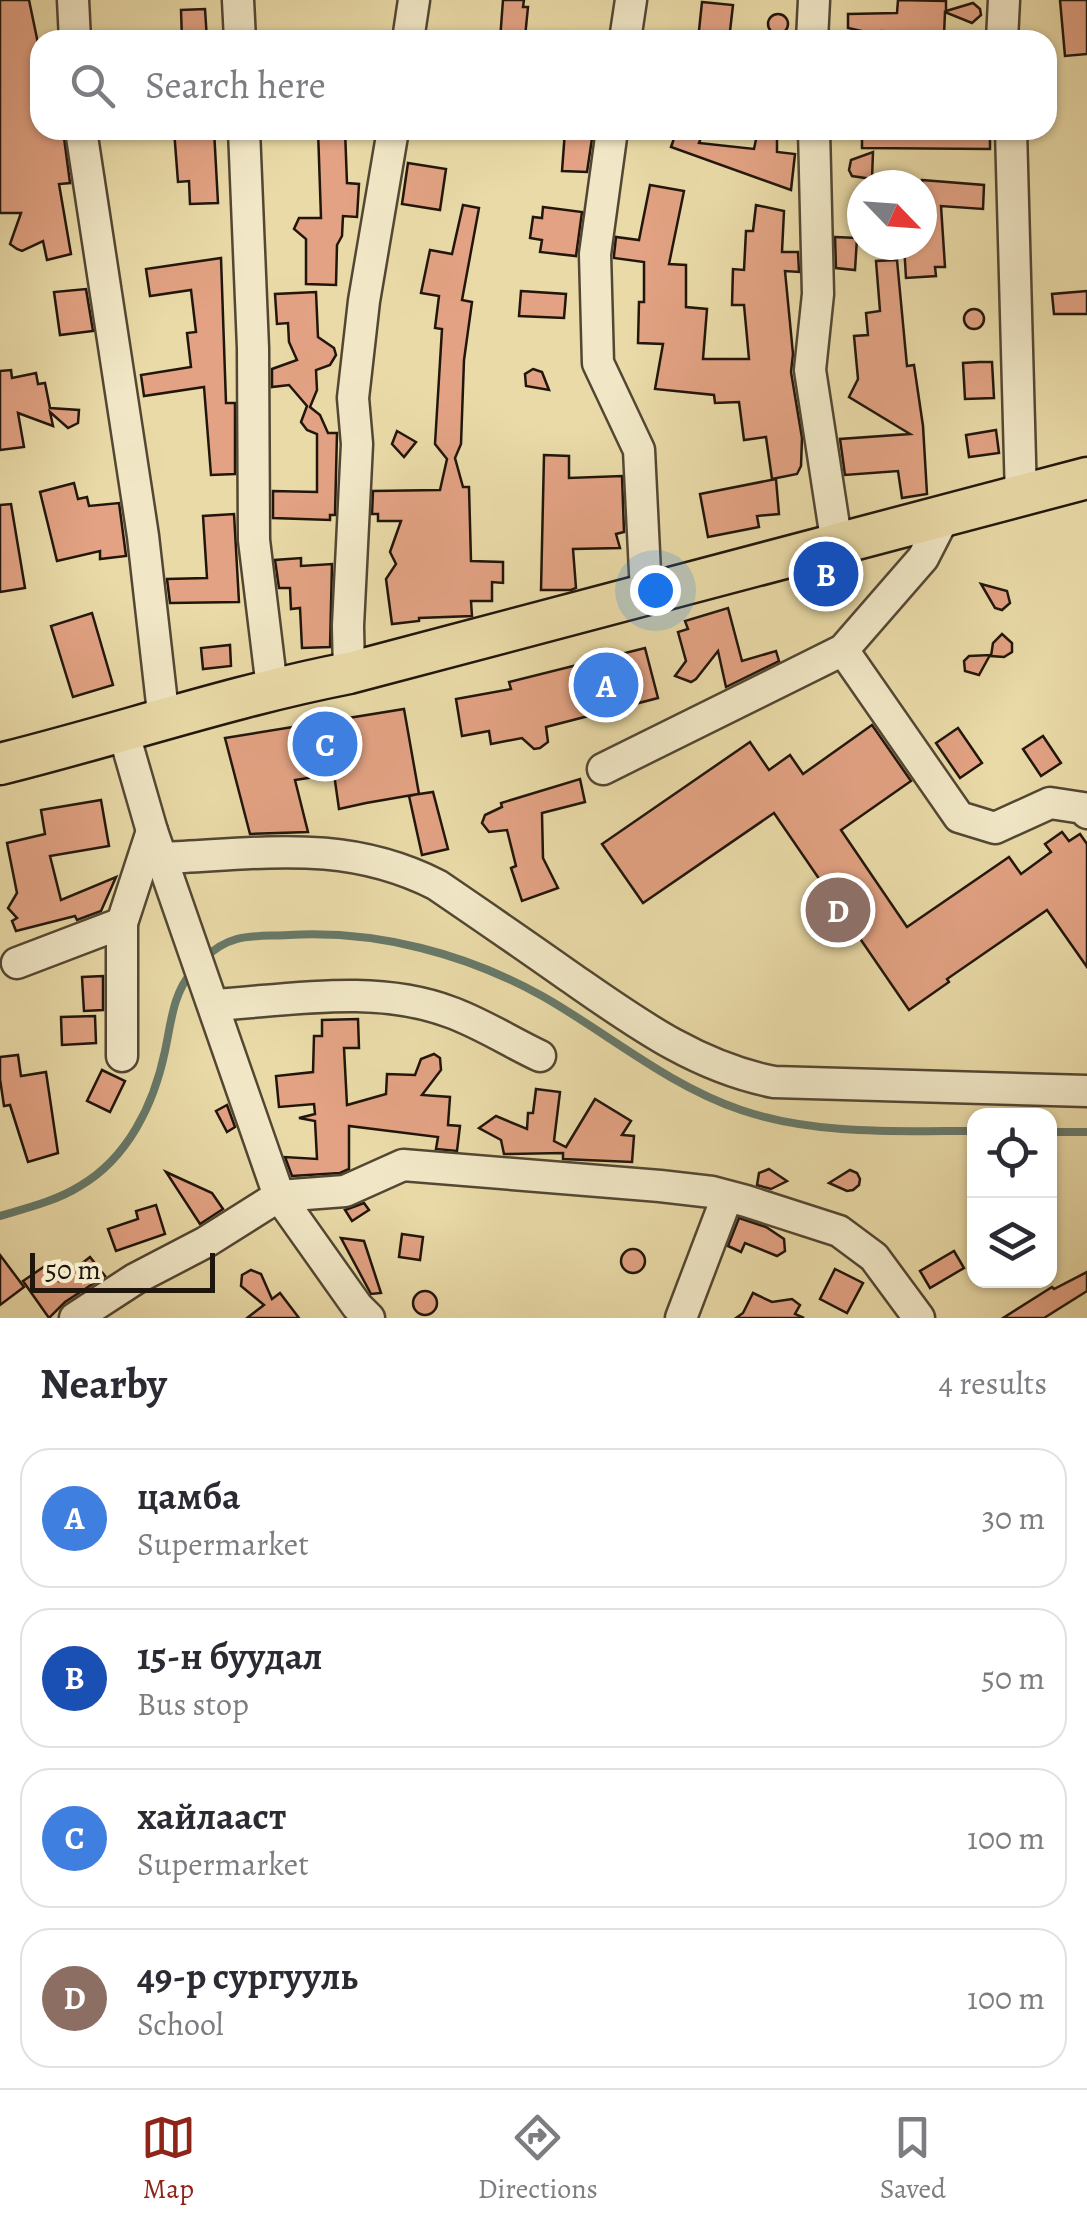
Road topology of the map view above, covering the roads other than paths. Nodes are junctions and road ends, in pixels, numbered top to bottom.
1 (72, 0) edge
2 (238, 0) edge
3 (414, 0) edge
4 (631, 0) edge
5 (814, 0) edge
6 (1004, 0) edge
7 (74, 30) edge
8 (240, 30) edge
9 (410, 30) edge
10 (626, 30) edge
11 (812, 30) edge
12 (1002, 30) edge
13 (82, 140) edge
14 (244, 140) edge
15 (391, 140) edge
16 (611, 140) edge
17 (814, 140) edge
18 (1012, 140) edge
19 (1087, 478) edge
20 (1021, 496) junction
21 (944, 517) junction
22 (836, 546) junction
23 (646, 593) junction
24 (843, 650) junction
25 (349, 673) junction
26 (272, 688) junction
27 (164, 721) junction
28 (124, 734) junction
29 (0, 764) edge
30 (603, 770) dead end
31 (1087, 813) edge
32 (157, 845) junction
33 (122, 923) junction
34 (17, 964) dead end
35 (214, 1005) junction
36 (122, 1056) dead end
37 (540, 1056) dead end
38 (1087, 1092) edge
39 (278, 1196) junction
40 (727, 1197) junction
41 (75, 1318) edge
42 (369, 1318) edge
43 (681, 1318) edge
44 (918, 1318) edge

1 - 7 street
2 - 8 street
3 - 9 street
4 - 10 street
5 - 11 street
6 - 12 street
13 - 27 street
14 - 26 street
15 - 25 street
16 - 23 street
17 - 22 street
18 - 20 street
19 - 20 main road
20 - 21 main road
21 - 22 main road
21 - 24 street
22 - 23 main road
23 - 25 main road
24 - 30 street
24 - 31 street
25 - 26 main road
26 - 27 main road
27 - 28 main road
28 - 29 main road
28 - 32 street
32 - 33 street
32 - 35 street
32 - 38 street
33 - 34 street
33 - 36 street
35 - 37 street
35 - 39 street
39 - 40 street
39 - 41 street
39 - 42 street
40 - 43 street
40 - 44 street

